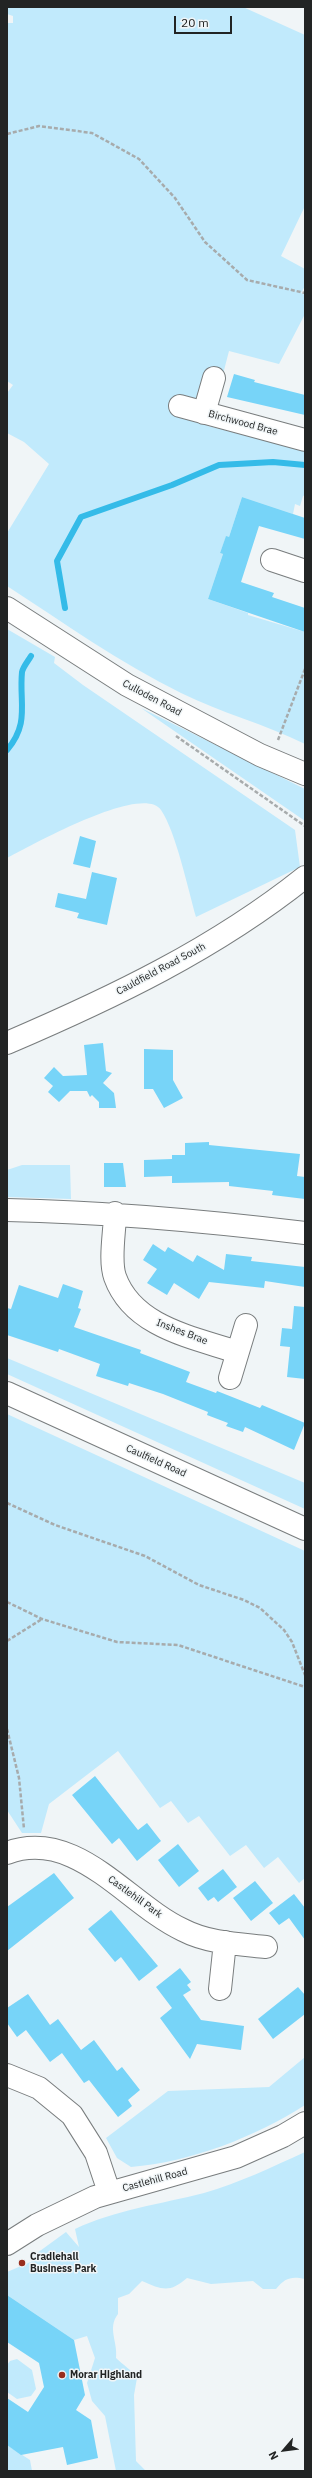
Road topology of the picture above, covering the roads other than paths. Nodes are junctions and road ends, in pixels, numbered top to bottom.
1 (214, 378) dead end
2 (180, 406) dead end
3 (204, 413) junction
4 (305, 440) edge
5 (272, 560) dead end
6 (305, 571) edge
7 (7, 608) edge
8 (305, 774) edge
9 (305, 878) edge
10 (7, 1042) edge
11 (7, 1210) edge
12 (115, 1213) junction
13 (305, 1233) edge
14 (246, 1325) dead end
15 (237, 1352) junction
16 (230, 1378) dead end
17 (7, 1393) edge
18 (305, 1529) edge
19 (17, 1850) edge
20 (224, 1942) junction
21 (266, 1947) dead end
22 (220, 1989) dead end
23 (7, 2075) edge
24 (305, 2123) edge
25 (109, 2192) junction
26 (7, 2244) edge

1 - 3 street
2 - 3 street, Birchwood Brae
3 - 4 street, Birchwood Brae
5 - 6 street
7 - 8 street, Culloden Road
9 - 10 street, Cauldfield Road South
11 - 12 street
12 - 13 street
12 - 15 street, Inshes Brae
14 - 15 street
15 - 16 street
17 - 18 street, Caulfield Road
19 - 20 street, Castlehill Park
20 - 21 street, Castlehill Park
20 - 22 street
23 - 25 street
24 - 25 street, Castlehill Road
25 - 26 street, Castlehill Road

